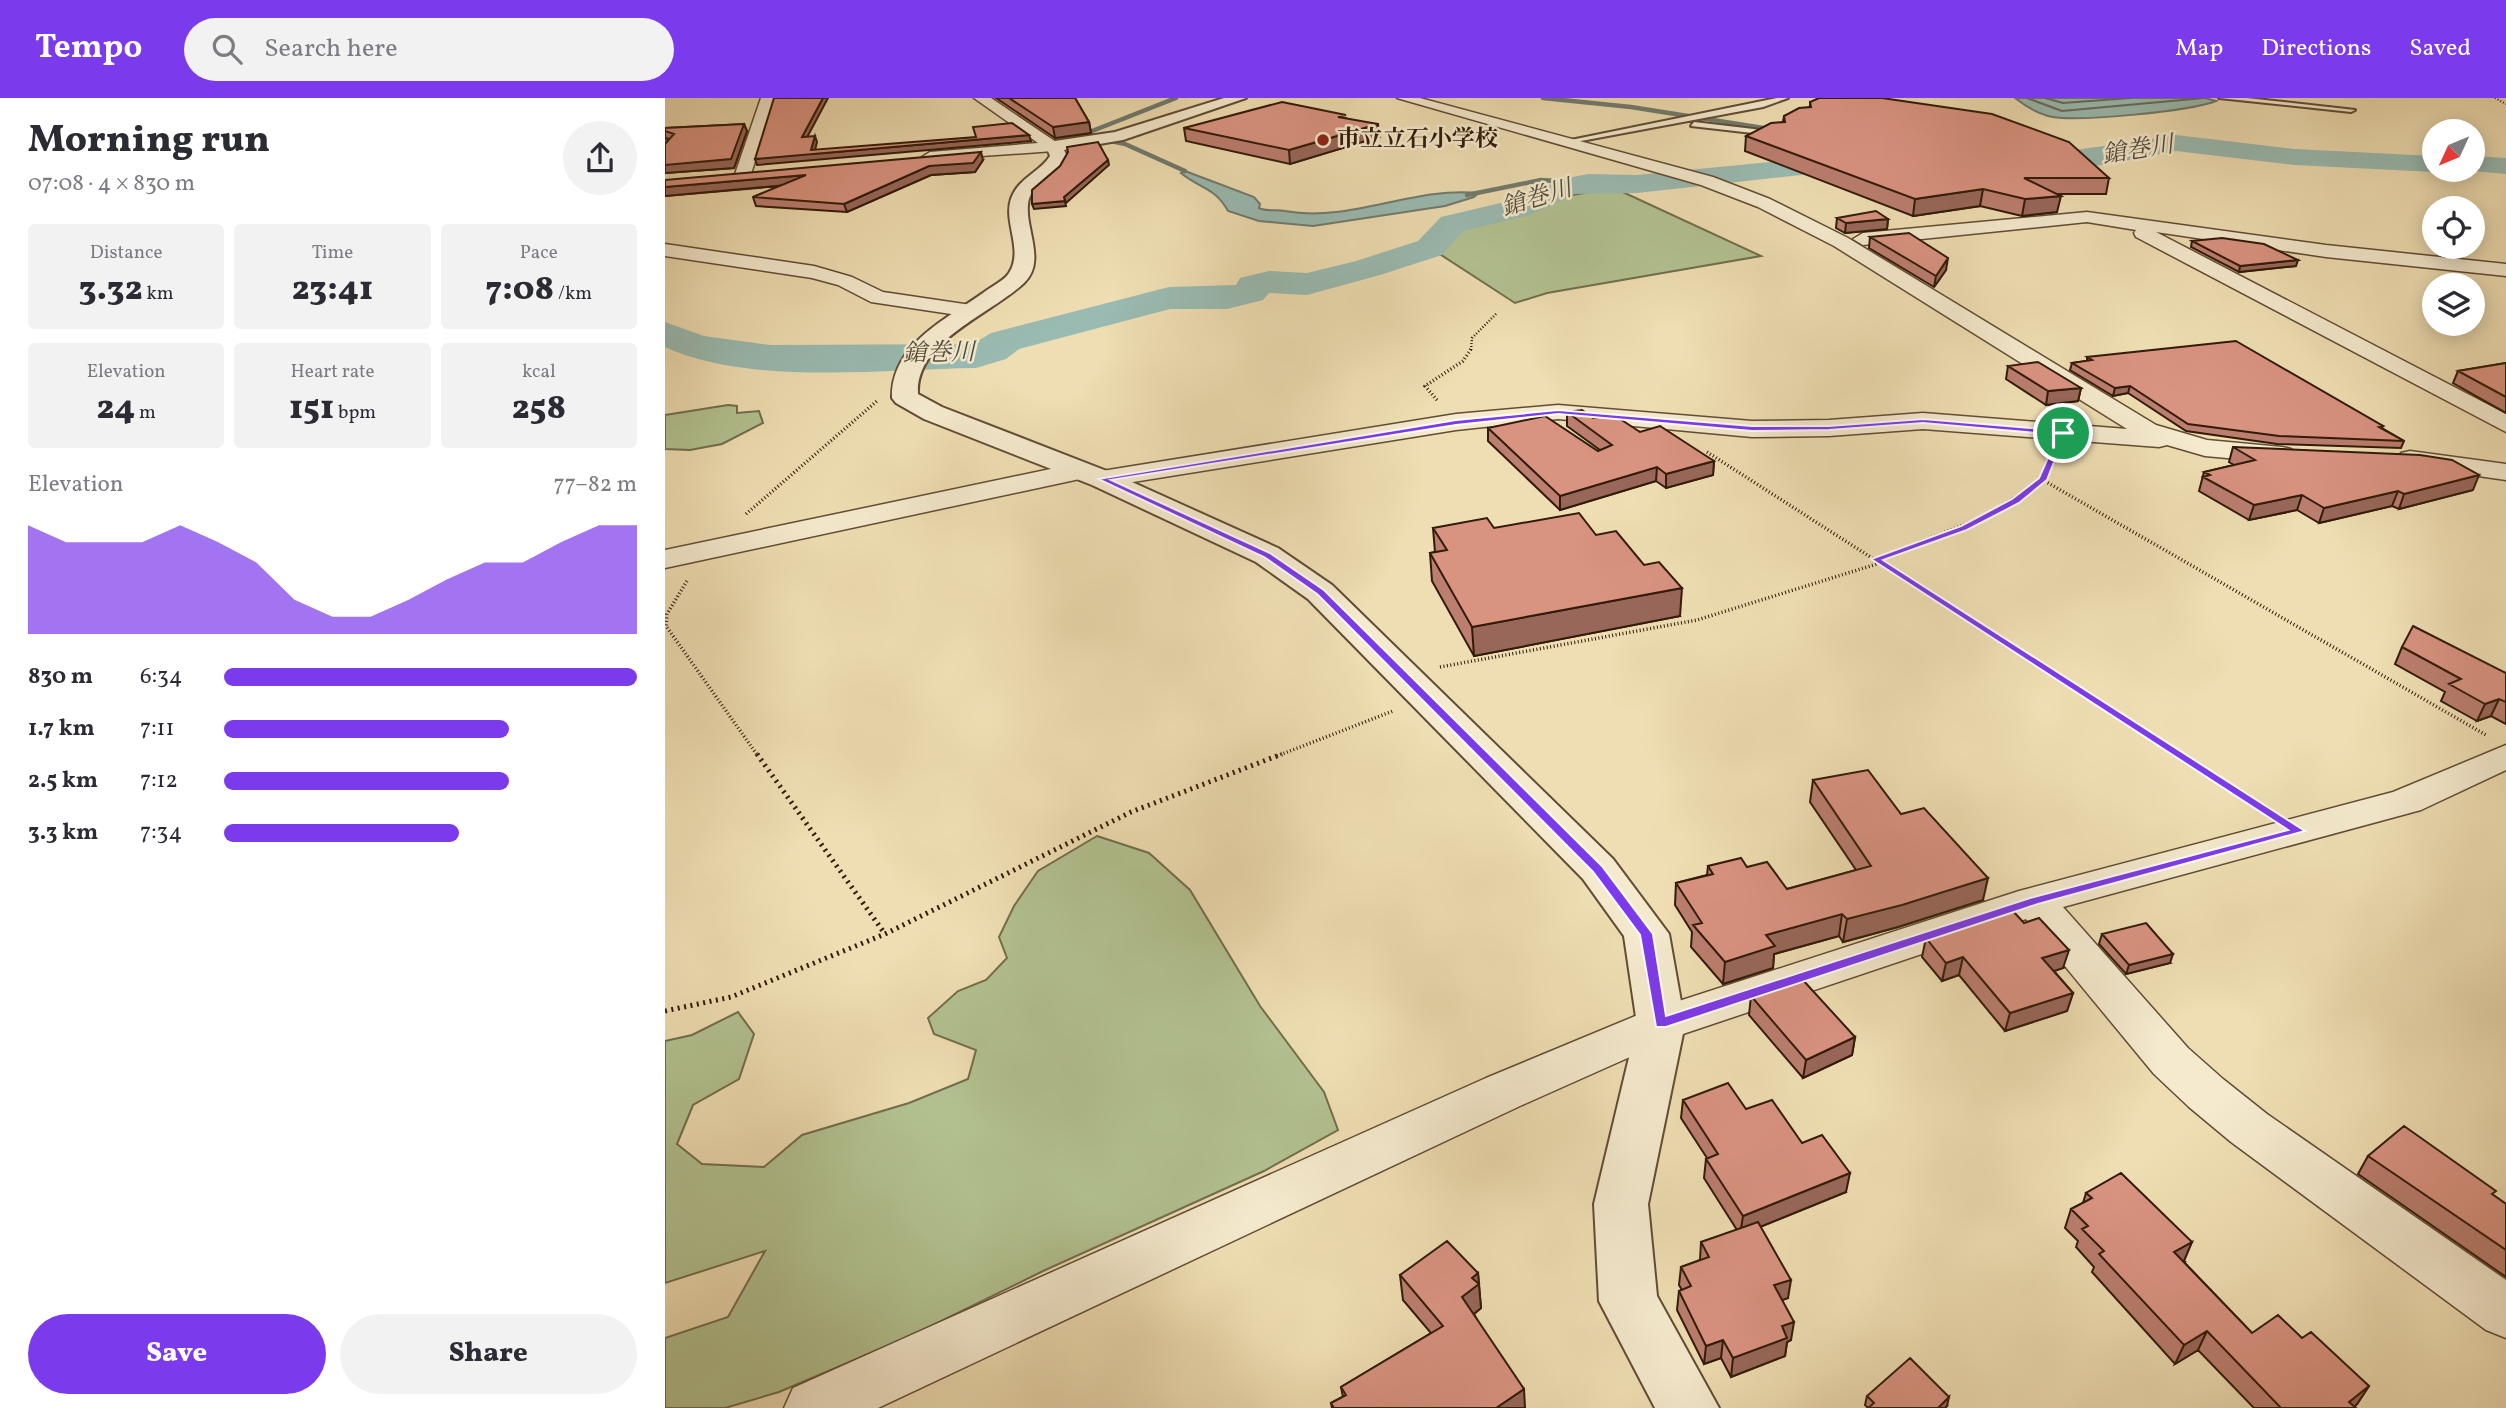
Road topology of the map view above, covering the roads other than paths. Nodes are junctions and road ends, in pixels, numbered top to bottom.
1 (768, 98) edge
2 (981, 98) edge
3 (1239, 98) edge
4 (1404, 98) edge
5 (1784, 98) edge
6 (2223, 98) edge
7 (1740, 110) junction
8 (2351, 110) dead end
9 (1766, 113) dead end
10 (1675, 122) junction
11 (1779, 134) edge
12 (1565, 142) junction
13 (1054, 146) junction
14 (919, 158) edge
15 (743, 174) edge
16 (2117, 219) junction
17 (1841, 242) junction
18 (665, 250) edge
19 (2506, 270) edge
20 (971, 311) junction
21 (1535, 413) junction
22 (2506, 424) edge
23 (1557, 429) edge
24 (2167, 438) junction
25 (2306, 456) edge
26 (2387, 458) edge
27 (2506, 472) edge
28 (1091, 475) junction
29 (665, 559) edge
30 (2500, 748) edge
31 (2034, 901) junction
32 (1661, 1024) junction
33 (2506, 1312) edge
34 (814, 1408) edge
35 (1688, 1408) edge

1 - 15 street
2 - 13 street
3 - 13 street
4 - 12 street
5 - 7 lane
6 - 8 lane
7 - 9 lane
7 - 10 lane
10 - 11 lane
10 - 12 lane
12 - 17 street
13 - 14 street
13 - 20 street
16 - 17 street
16 - 19 street
16 - 22 street
17 - 24 street
18 - 20 street
20 - 28 street
21 - 23 lane
21 - 24 street
21 - 28 street
24 - 25 street
26 - 27 street
28 - 29 street
28 - 32 street
30 - 31 street
31 - 32 street
31 - 33 street
32 - 34 street
32 - 35 street

